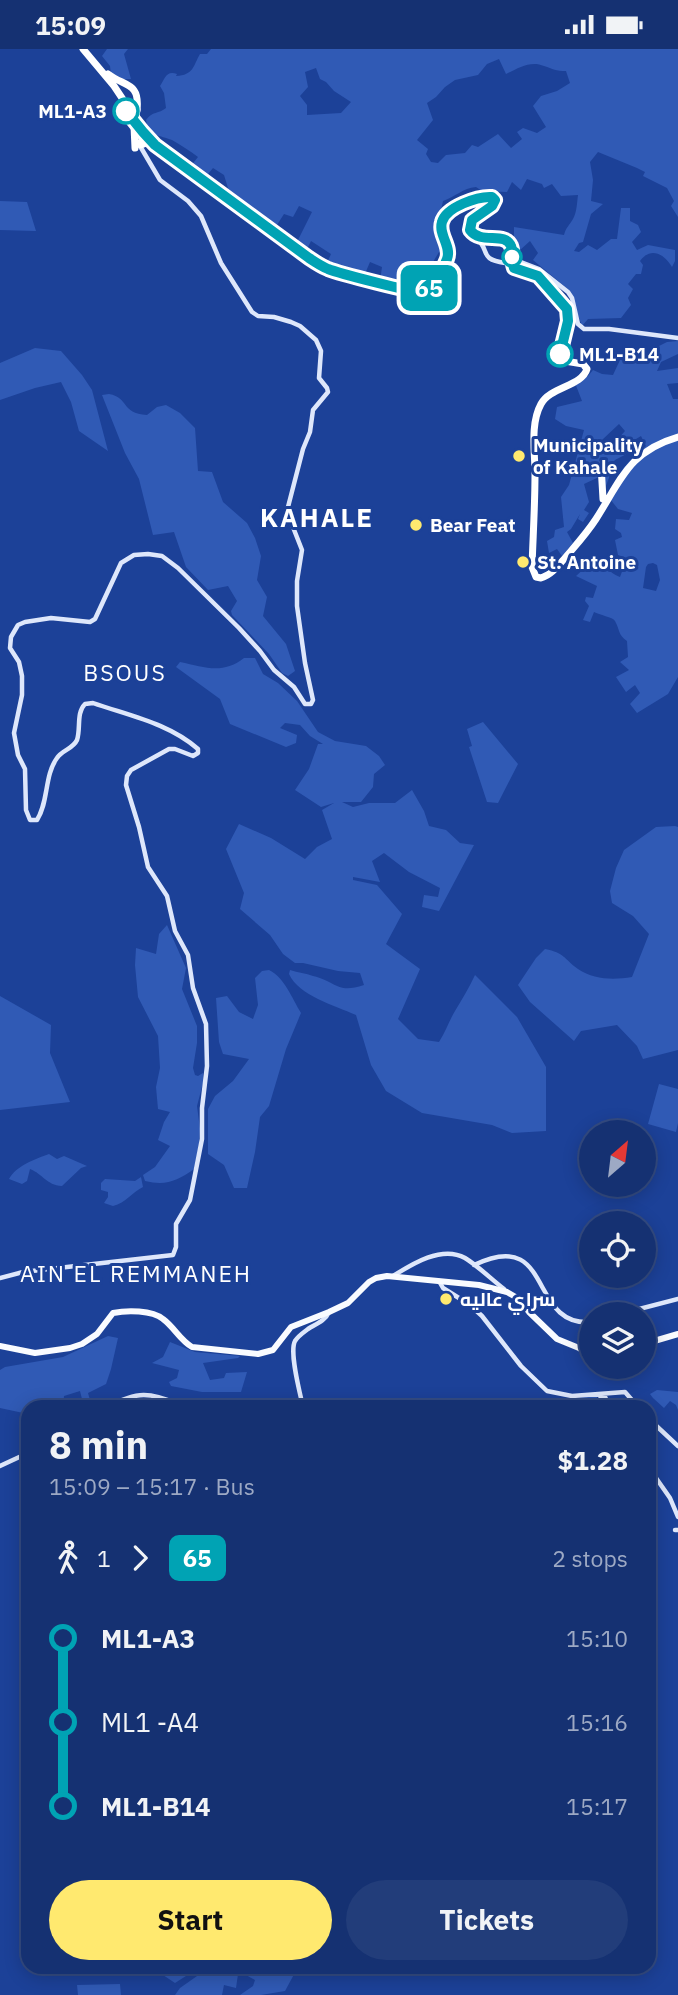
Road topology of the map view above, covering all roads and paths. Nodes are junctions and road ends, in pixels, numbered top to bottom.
1 (80, 49) edge
2 (101, 71) junction
3 (129, 84) junction
4 (120, 94) junction
5 (138, 147) joint
6 (485, 242) junction
7 (509, 257) junction
8 (517, 265) dead end
9 (436, 277) junction
10 (552, 280) junction
11 (678, 338) edge
12 (554, 392) junction
13 (678, 435) edge
14 (607, 484) junction
15 (604, 497) junction
16 (481, 1262) junction
17 (474, 1265) junction
18 (482, 1272) junction
19 (393, 1276) junction
20 (0, 1278) edge
21 (439, 1281) junction
22 (507, 1292) junction
23 (678, 1299) edge
24 (656, 1305) edge
25 (329, 1313) junction
26 (579, 1322) edge
27 (678, 1334) edge
28 (656, 1340) edge
29 (0, 1346) edge
30 (579, 1348) edge
31 (601, 1394) junction
32 (119, 1400) edge
33 (163, 1400) edge
34 (302, 1400) edge
35 (604, 1400) edge
36 (632, 1400) edge
37 (656, 1426) edge
38 (678, 1446) edge
39 (21, 1456) edge
40 (0, 1466) edge
41 (656, 1478) edge
42 (678, 1517) edge

1 - 2 highway
1 - 9 highway
2 - 3 highway
2 - 4 highway
3 - 4 highway
3 - 5 highway, bridge
4 - 9 highway
5 - 20 main road
6 - 7 main road
6 - 7 highway
6 - 9 highway
7 - 10 main road
7 - 12 highway
8 - 10 main road
10 - 11 main road
12 - 13 highway
12 - 15 highway
13 - 14 highway
14 - 15 highway
14 - 15 highway
16 - 17 main road
16 - 18 main road
16 - 26 main road
17 - 18 main road
17 - 19 main road
18 - 22 main road
19 - 21 main road
19 - 25 main road
21 - 22 main road
21 - 31 main road
22 - 30 main road
23 - 24 main road
25 - 29 main road
25 - 34 main road
27 - 28 main road
31 - 35 main road
31 - 36 main road
32 - 33 main road
37 - 38 main road
39 - 40 main road
41 - 42 main road

